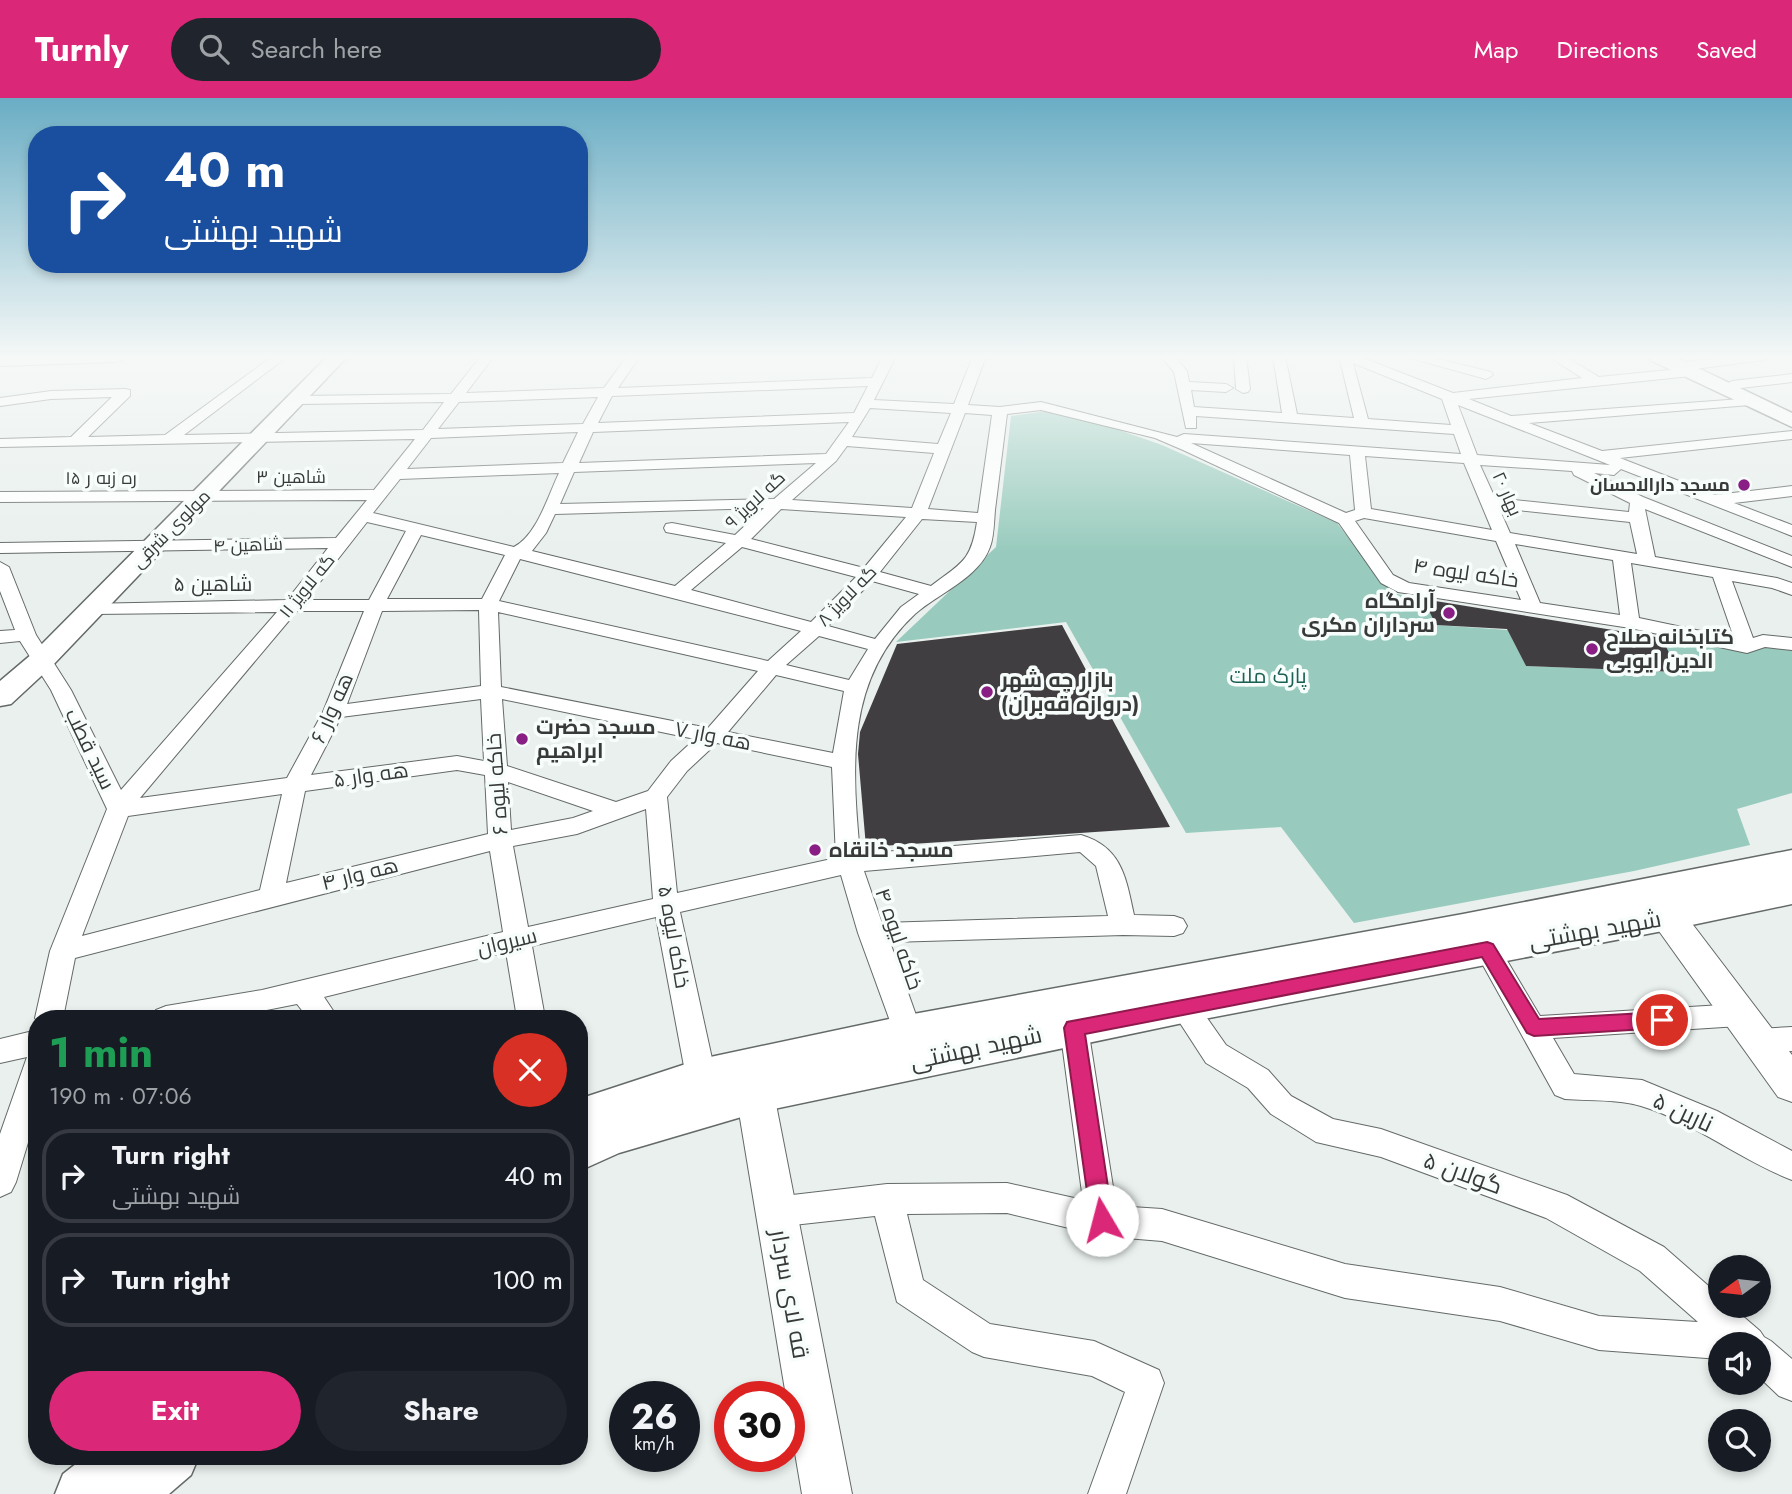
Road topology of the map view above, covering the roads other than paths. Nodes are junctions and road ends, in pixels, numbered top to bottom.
1 (96, 421) edge
2 (193, 421) edge
3 (277, 421) edge
4 (437, 421) edge
5 (591, 421) edge
6 (701, 421) edge
7 (856, 421) edge
8 (953, 421) edge
9 (999, 421) edge
10 (1103, 421) edge
11 (1190, 421) edge
12 (1347, 421) edge
13 (1458, 421) edge
14 (1511, 421) edge
15 (1363, 422) joint
16 (587, 429) junction
17 (1462, 430) junction
18 (428, 434) junction
19 (1160, 435) junction
20 (1792, 435) edge
21 (262, 436) junction
22 (169, 439) junction
23 (1194, 440) junction
24 (75, 441) junction
25 (843, 441) junction
26 (0, 443) edge
27 (943, 449) junction
28 (1357, 452) junction
29 (1598, 457) junction
30 (831, 458) junction
31 (1471, 461) junction
32 (1570, 468) junction
33 (568, 469) junction
34 (1635, 471) junction
35 (397, 474) junction
36 (1792, 491) edge
37 (380, 495) junction
38 (203, 497) junction
39 (0, 498) edge
40 (1637, 500) junction
41 (1711, 500) junction
42 (1491, 502) junction
43 (776, 505) junction
44 (551, 509) junction
45 (919, 511) junction
46 (363, 516) junction
47 (1354, 516) junction
48 (986, 518) junction
49 (1637, 519) junction
50 (417, 527) junction
51 (672, 528) dead end
52 (1792, 531) edge
53 (1506, 538) junction
54 (739, 541) junction
55 (342, 542) junction
56 (0, 548) edge
57 (153, 548) junction
58 (514, 554) junction
59 (1621, 558) junction
60 (1648, 562) junction
61 (1792, 562) edge
62 (0, 568) edge
63 (1721, 575) junction
64 (867, 576) junction
65 (1787, 582) edge
66 (678, 592) junction
67 (934, 592) junction
68 (376, 603) junction
69 (488, 604) junction
70 (1532, 605) junction
71 (292, 606) junction
72 (93, 608) junction
73 (7, 609) edge
74 (1630, 622) junction
75 (817, 628) junction
76 (26, 635) junction
77 (0, 637) edge
78 (1792, 644) edge
79 (879, 646) junction
80 (1746, 647) junction
81 (42, 660) junction
82 (771, 669) junction
83 (855, 687) junction
84 (491, 691) junction
85 (0, 697) edge
86 (333, 712) junction
87 (713, 735) junction
88 (844, 762) junction
89 (496, 770) junction
90 (295, 785) junction
91 (656, 796) junction
92 (119, 810) junction
93 (617, 811) junction
94 (500, 840) junction
95 (1792, 863) edge
96 (849, 864) junction
97 (1792, 890) edge
98 (271, 896) junction
99 (1658, 904) junction
100 (666, 905) junction
101 (1124, 925) junction
102 (1174, 926) dead end
103 (871, 933) junction
104 (518, 939) junction
105 (1487, 949) junction
106 (63, 951) junction
107 (303, 991) junction
108 (1182, 1006) junction
109 (51, 1010) edge
110 (211, 1010) edge
111 (318, 1010) edge
112 (530, 1010) edge
113 (1074, 1028) junction
114 (1534, 1028) junction
115 (908, 1032) junction
116 (1763, 1032) edge
117 (28, 1044) edge
118 (0, 1051) edge
119 (701, 1077) junction
120 (1792, 1085) edge
121 (28, 1093) edge
122 (755, 1094) junction
123 (588, 1116) edge
124 (588, 1146) edge
125 (1792, 1166) edge
126 (0, 1182) edge
127 (887, 1199) junction
128 (775, 1212) junction
129 (1102, 1220) junction
130 (1735, 1332) edge
131 (1708, 1343) edge
132 (1771, 1364) edge
133 (1792, 1383) edge
134 (119, 1465) edge
135 (161, 1465) edge
136 (83, 1494) edge
137 (126, 1494) edge
138 (827, 1494) edge
139 (1107, 1494) edge

1 - 24 street
2 - 22 street
3 - 21 main road, مولوی شرقی
4 - 18 street, گه لاویژ ۱۱
5 - 16 street, خاکه لیوه ۶
6 - 16 street
7 - 25 street, گه لاویژ ۹
8 - 27 street, گه لاویژ ۸
9 - 48 street, خاکه لیوه ۴
10 - 19 street
11 - 23 street
12 - 15 street
13 - 17 street, بهار ۲۰
14 - 29 street
15 - 17 street
16 - 18 street
16 - 33 street, خاکه لیوه ۶
17 - 31 street, بهار ۲۰
18 - 21 street
18 - 35 street, گه لاویژ ۱۱
19 - 23 street
19 - 47 street
20 - 29 street
21 - 22 street
21 - 38 main road, مولوی شرقی
22 - 24 street
23 - 28 street
24 - 26 street
25 - 27 street
25 - 30 street, گه لاویژ ۹
27 - 45 street, گه لاویژ ۸
28 - 31 street
28 - 47 street
29 - 34 street
30 - 33 street
30 - 43 street, گه لاویژ ۹
31 - 32 street
31 - 42 street, بهار ۲۰
32 - 34 street
32 - 40 street
33 - 35 street
33 - 44 street, خاکه لیوه ۶
34 - 41 street
35 - 37 street, گه لاویژ ۱۱
36 - 41 street
37 - 38 street, شاهین ۳
37 - 46 street, گه لاویژ ۱۱
38 - 39 street, ره زبه ر ۱۵
38 - 57 main road, مولوی شرقی
40 - 49 street
40 - 61 street
41 - 52 street
42 - 49 street
42 - 53 street, بهار ۲۰
43 - 44 street
43 - 45 street
43 - 54 street, گه لاویژ ۹
44 - 58 street, خاکه لیوه ۶
45 - 48 street
45 - 64 street, گه لاویژ ۸
46 - 50 street
46 - 55 street, گه لاویژ ۱۱
47 - 53 street
47 - 70 street, خاکه لیوه ۴
48 - 67 street, خاکه لیوه ۴
49 - 60 street
50 - 58 street
50 - 68 street, هه وار ۶
51 - 54 street
53 - 59 street
53 - 70 street, بهار ۲۰
54 - 64 street
54 - 66 street, گه لاویژ ۹
55 - 57 street, شاهین ۴
55 - 71 street, گه لاویژ ۱۱
56 - 57 street, شاهین ۴
57 - 72 main road, مولوی شرقی
58 - 66 street
58 - 69 street, خاکه لیوه ۶
59 - 60 street
59 - 74 street
60 - 63 street
62 - 73 street, سید قطب
63 - 65 street
63 - 80 street
64 - 67 street
64 - 75 street, گه لاویژ ۸
66 - 75 street
67 - 79 street, خاکه لیوه ۴
68 - 69 street, شاهین ۵
68 - 71 street, شاهین ۵
68 - 86 street, هه وار ۶
69 - 82 street, شاهین ۵
69 - 84 street, خاکه لیوه ۶
70 - 74 street, خاکه لیوه ۴
71 - 72 street, شاهین ۵
71 - 92 street, گه لاویژ ۱۱
72 - 81 main road, مولوی شرقی
73 - 76 street, سید قطب
74 - 80 street, خاکه لیوه ۴
75 - 79 street
75 - 82 street, گه لاویژ ۸
76 - 77 street
76 - 81 street, سید قطب
78 - 80 street, خاکه لیوه ۴
79 - 83 street, خاکه لیوه ۴
81 - 85 main road, مولوی شرقی
81 - 92 street, سید قطب
82 - 83 street, شاهین ۵
82 - 87 street, گه لاویژ ۸
83 - 88 street, خاکه لیوه ۴
84 - 86 street, هه وار ۷
84 - 87 street, هه وار ۷
84 - 89 street, خاکه لیوه ۶
86 - 90 street, هه وار ۶
87 - 88 street, هه وار ۷
87 - 91 street, گه لاویژ ۸
88 - 96 street, خاکه لیوه ۴
89 - 90 street, هه وار ۵
89 - 93 street, هه وار ۵
89 - 94 street, خاکه لیوه ۶
90 - 92 street, هه وار ۵
90 - 98 street, هه وار ۶
91 - 93 street, هه وار ۴
91 - 100 street, خاکه لیوه ۵
92 - 106 street, سید قطب
93 - 94 street, هه وار ۴
94 - 98 street, هه وار ۴
94 - 104 street, خاکه لیوه ۶
95 - 99 main road, شهید بهشتی
96 - 100 street, سیروان
96 - 101 street, سیروان
96 - 103 street, خاکه لیوه ۴
97 - 99 main road, شهید بهشتی
98 - 106 street, هه وار ۴
99 - 105 main road, شهید بهشتی
99 - 115 main road, شهید بهشتی
99 - 116 street
100 - 104 street, سیروان
100 - 119 street, خاکه لیوه ۵
101 - 102 street
101 - 103 street
103 - 115 street, خاکه لیوه ۴
104 - 107 street, سیروان
104 - 112 street, خاکه لیوه ۶
105 - 108 main road, شهید بهشتی
105 - 114 street
106 - 109 street, سید قطب
107 - 110 street, سیروان
107 - 111 street
108 - 113 main road, شهید بهشتی
108 - 130 street, گولان ۵
113 - 122 main road, شهید بهشتی
113 - 129 street
114 - 116 street
114 - 125 street, نارین ۵
115 - 119 main road, شهید بهشتی
116 - 120 street
117 - 118 street
119 - 123 main road, شهید بهشتی
121 - 126 street
122 - 124 main road, شهید بهشتی
122 - 128 street, قه لای سردار
127 - 128 street
127 - 129 street
127 - 139 street
128 - 138 street, قه لای سردار
129 - 131 street
132 - 133 street, گولان ۵
134 - 136 main road
135 - 137 main road

